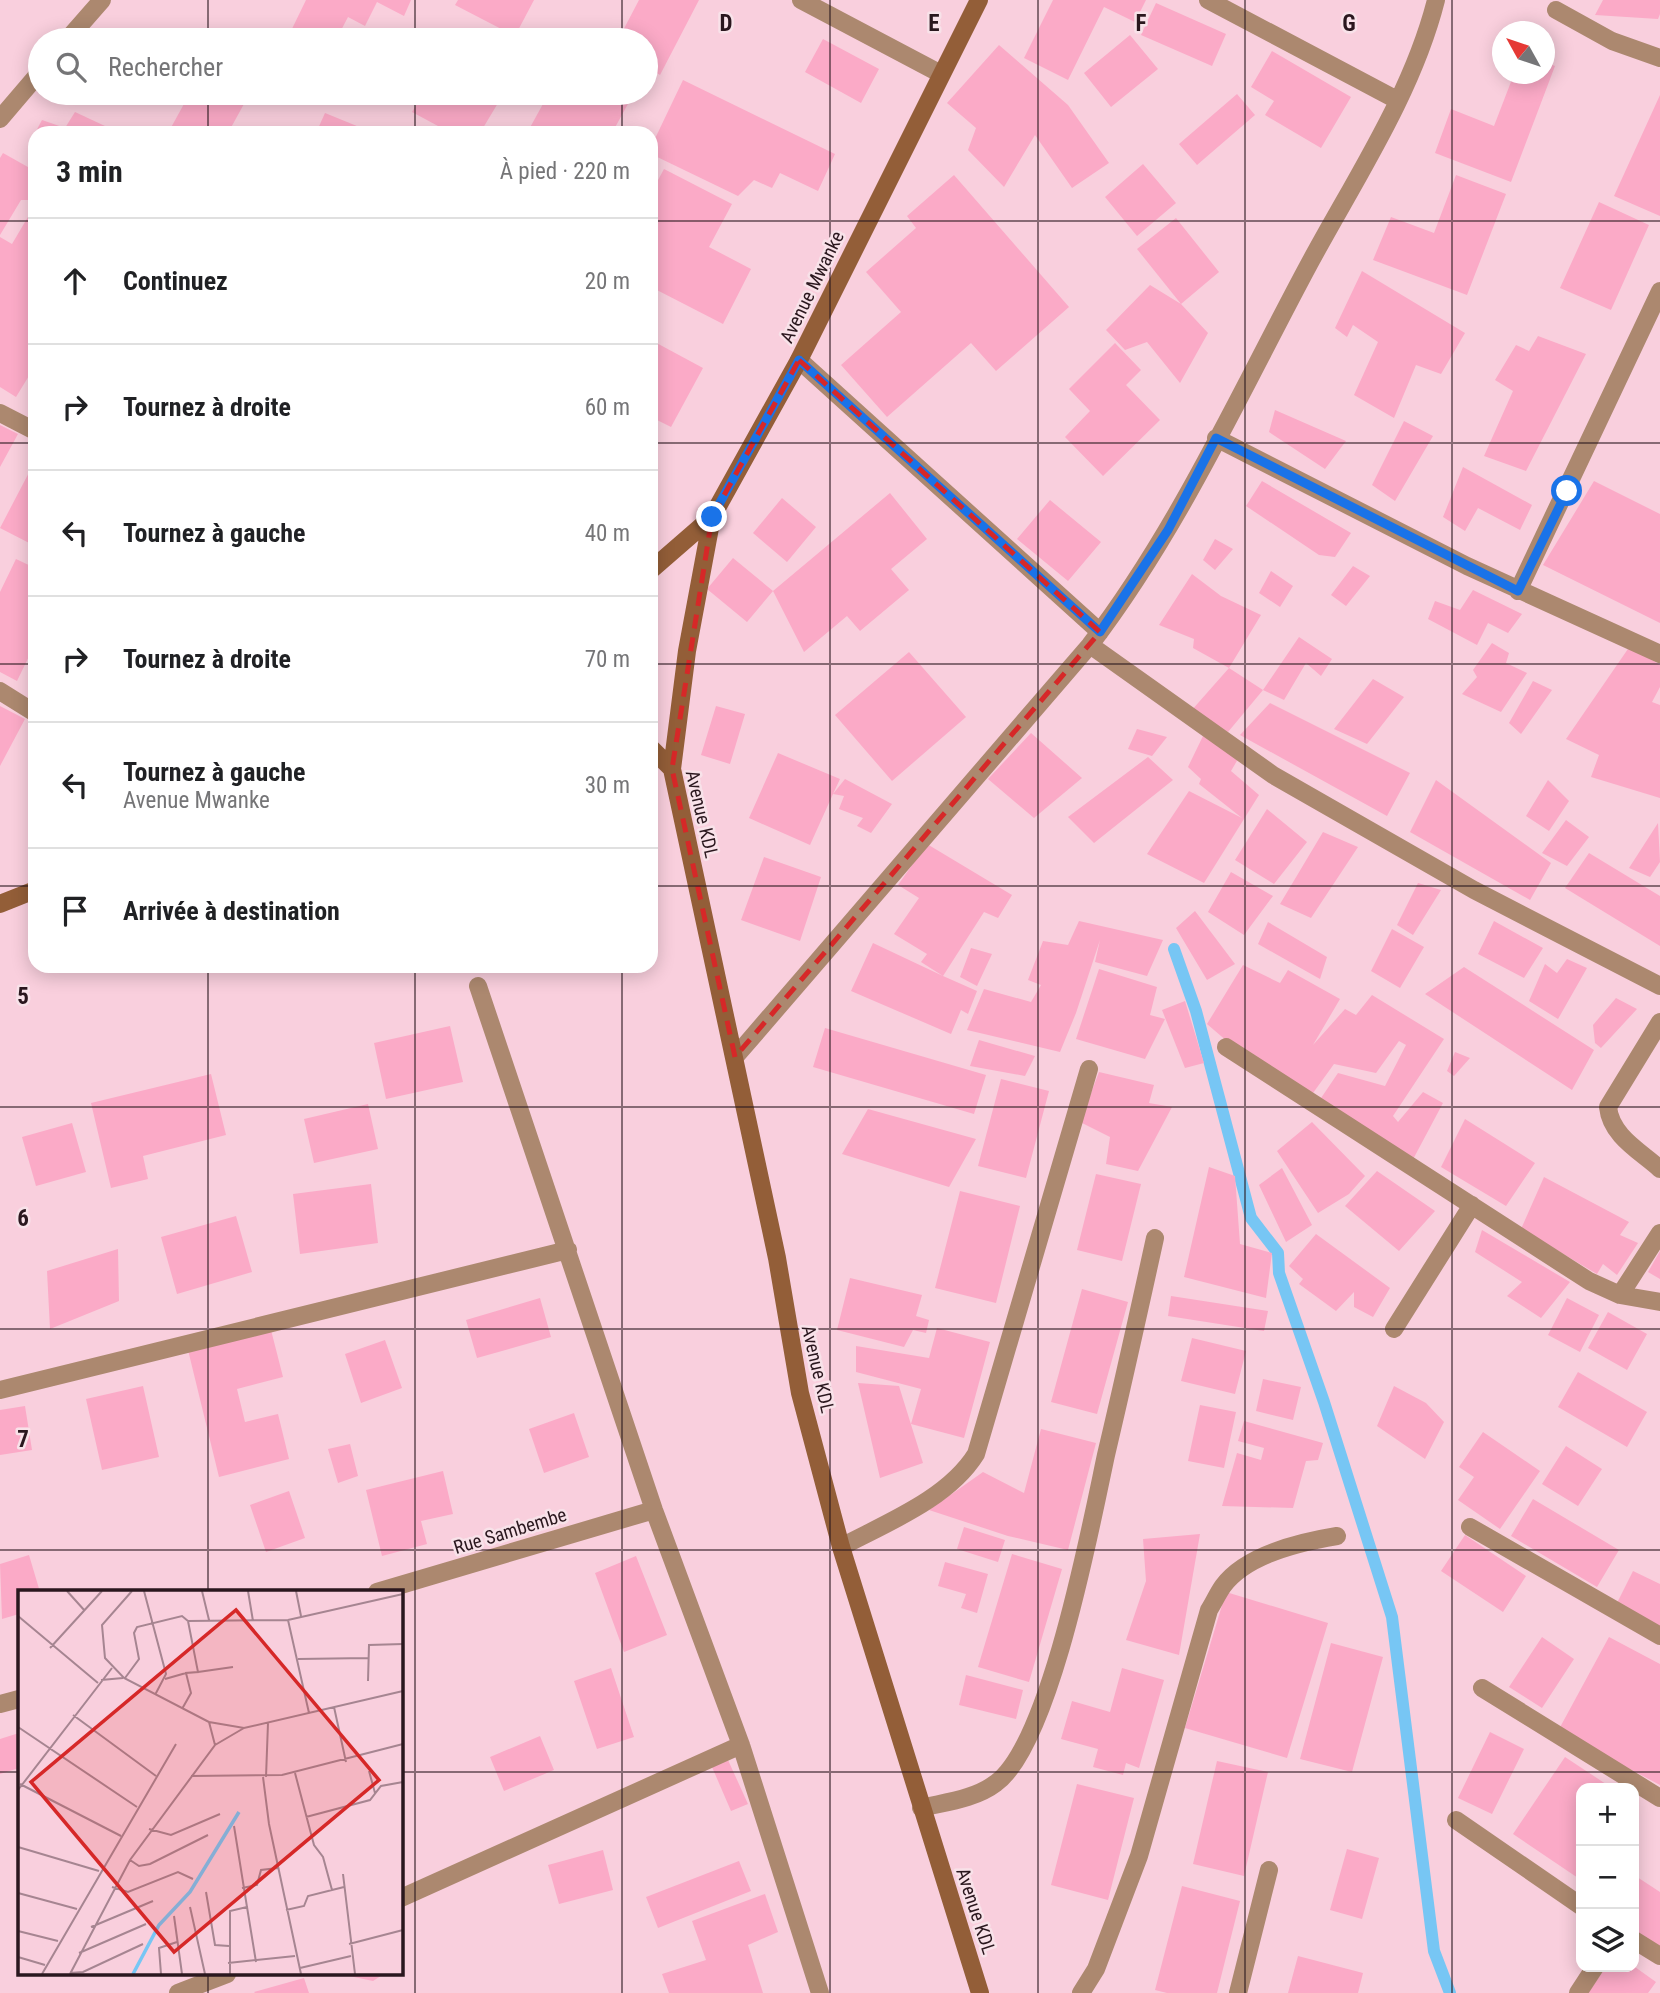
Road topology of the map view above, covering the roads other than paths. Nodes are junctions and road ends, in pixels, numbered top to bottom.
1 (102, 0) edge
2 (801, 0) edge
3 (979, 0) edge
4 (1208, 0) edge
5 (1436, 0) edge
6 (1556, 10) dead end
7 (78, 28) edge
8 (1660, 58) edge
9 (941, 74) junction
10 (28, 86) edge
11 (1397, 100) junction
12 (0, 119) edge
13 (1660, 291) edge
14 (799, 360) junction
15 (0, 413) edge
16 (28, 427) edge
17 (1216, 438) junction
18 (712, 517) junction
19 (658, 564) edge
20 (1518, 591) junction
21 (1095, 638) junction
22 (1660, 654) edge
23 (0, 691) edge
24 (28, 709) edge
25 (658, 755) edge
26 (672, 769) junction
27 (28, 893) edge
28 (0, 904) edge
29 (478, 986) dead end
30 (1660, 986) edge
31 (1660, 1022) edge
32 (1226, 1047) dead end
33 (735, 1056) junction
34 (1088, 1069) dead end
35 (1660, 1169) edge
36 (1472, 1205) junction
37 (1660, 1233) edge
38 (1155, 1238) dead end
39 (568, 1250) junction
40 (1620, 1294) junction
41 (1660, 1303) edge
42 (1394, 1329) dead end
43 (0, 1390) edge
44 (654, 1510) junction
45 (1470, 1527) dead end
46 (1337, 1536) dead end
47 (841, 1546) junction
48 (384, 1590) edge
49 (1660, 1636) edge
50 (1482, 1688) dead end
51 (18, 1699) edge
52 (0, 1704) edge
53 (741, 1745) junction
54 (1660, 1798) edge
55 (921, 1808) junction
56 (1456, 1820) dead end
57 (1269, 1870) dead end
58 (402, 1898) edge
59 (1576, 1903) edge
60 (1639, 1943) edge
61 (1660, 1956) edge
62 (1592, 1972) edge
63 (223, 1976) edge
64 (178, 1993) edge
65 (820, 1993) edge
66 (980, 1993) edge
67 (1081, 1993) edge
68 (1238, 1993) edge
69 (1578, 1993) edge

1 - 7 street
2 - 9 street
3 - 9 street, Avenue Mwanke
4 - 11 street
5 - 11 street
6 - 8 street
9 - 14 street, Avenue Mwanke
10 - 12 street
11 - 17 street
13 - 20 street
14 - 18 street, Avenue Mwanke
14 - 21 street
15 - 16 street
17 - 20 street
17 - 21 street
18 - 19 street, Avenue Mwanke
18 - 26 street
20 - 22 street
21 - 30 street
21 - 33 street
23 - 24 street
25 - 26 street, Avenue KDL
26 - 33 street, Avenue KDL
27 - 28 street
29 - 39 street
31 - 35 street
32 - 36 street
33 - 47 street, Avenue KDL
34 - 47 street
36 - 40 street
36 - 42 street
37 - 40 street
38 - 55 street
39 - 43 street
39 - 44 street
40 - 41 street
44 - 48 street, Rue Sambembe
44 - 53 street
45 - 49 street
46 - 67 street
47 - 55 street, Avenue KDL
50 - 54 street
51 - 52 street
53 - 58 street
53 - 65 street
55 - 66 street, Avenue KDL
56 - 59 street
57 - 68 street
60 - 61 street
62 - 69 street
63 - 64 street

